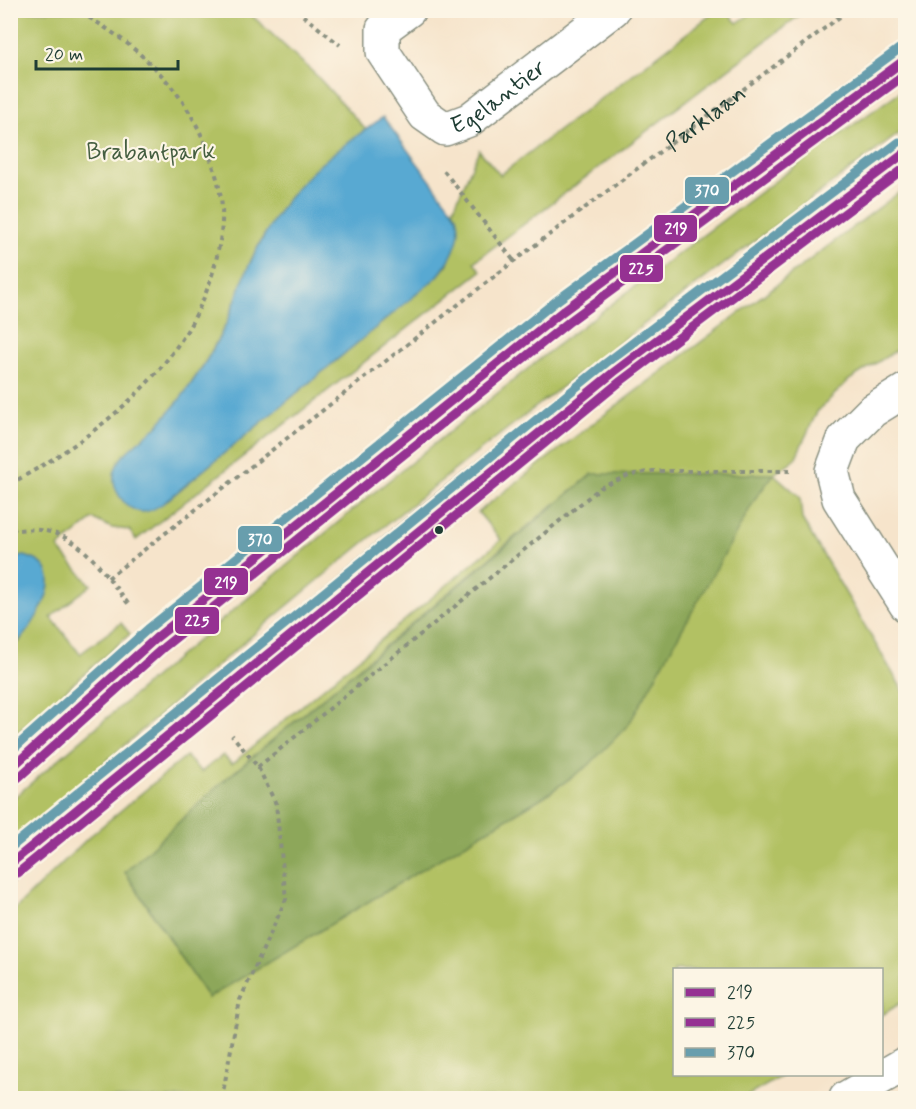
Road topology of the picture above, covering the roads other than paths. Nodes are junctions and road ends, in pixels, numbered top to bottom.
1 (409, 10) edge
2 (613, 10) edge
3 (906, 59) edge
4 (906, 152) edge
5 (906, 390) edge
6 (906, 606) edge
7 (10, 769) edge
8 (10, 864) edge
9 (906, 1063) edge
10 (846, 1098) edge

1 - 2 street, Egelantier
3 - 7 street
4 - 8 street
5 - 6 street
9 - 10 street

